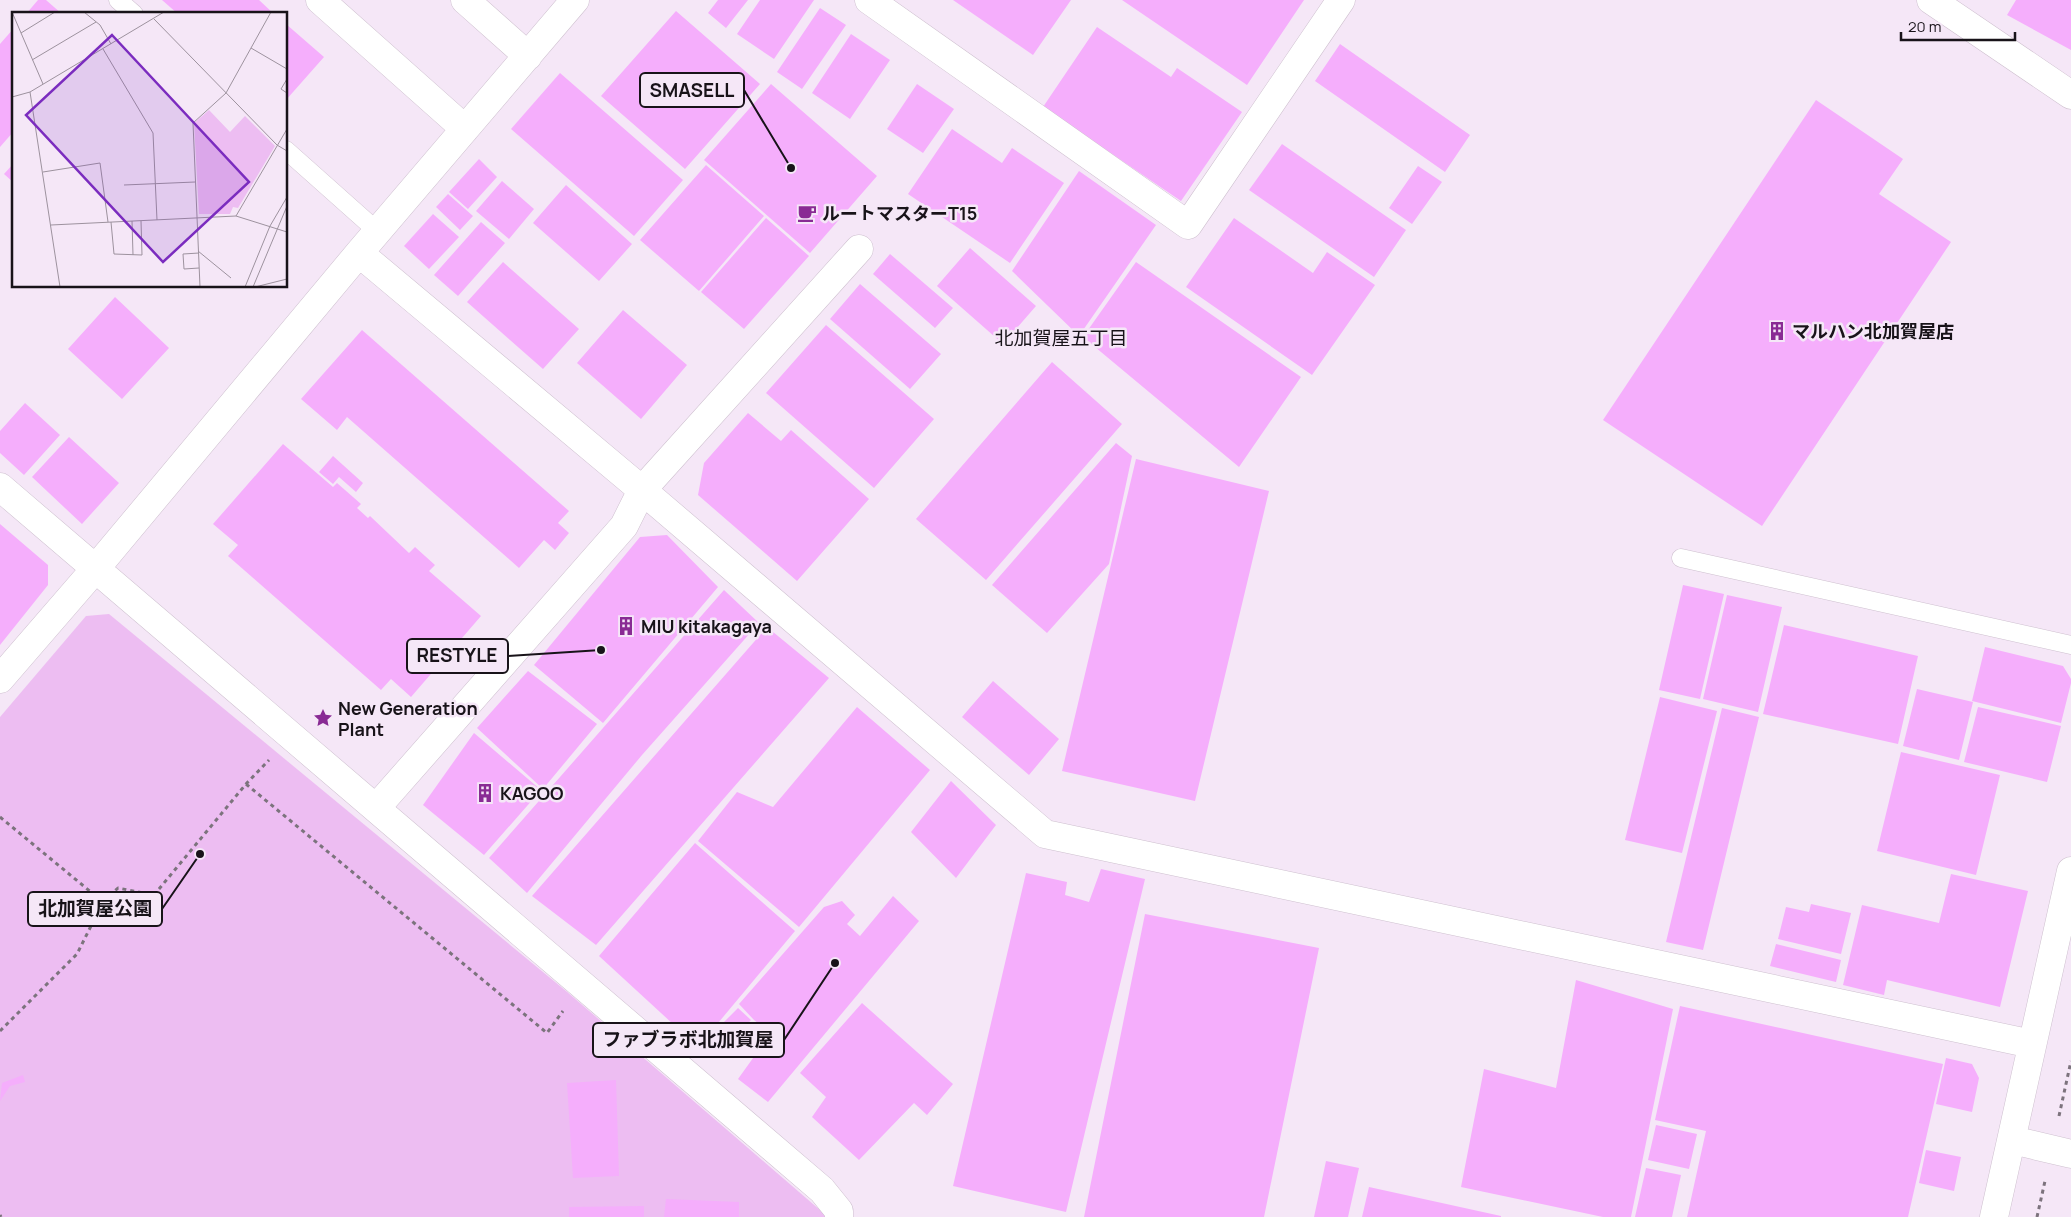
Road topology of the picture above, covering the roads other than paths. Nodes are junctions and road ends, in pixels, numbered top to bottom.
1 (118, 0) edge
2 (320, 0) edge
3 (464, 0) edge
4 (575, 0) edge
5 (869, 0) edge
6 (1341, 0) edge
7 (1931, 0) edge
8 (132, 12) edge
9 (528, 56) junction
10 (2071, 95) edge
11 (465, 129) junction
12 (288, 152) edge
13 (377, 231) junction
14 (859, 249) dead end
15 (359, 252) junction
16 (0, 487) edge
17 (642, 490) junction
18 (1681, 558) dead end
19 (96, 568) junction
20 (2071, 645) edge
21 (0, 679) edge
22 (376, 808) junction
23 (2071, 871) edge
24 (2032, 1044) junction
25 (2012, 1140) junction
26 (2071, 1154) edge
27 (839, 1217) edge
28 (1994, 1217) edge

1 - 8 lane
2 - 11 street
3 - 9 street
4 - 9 street
5 - 6 street
7 - 10 street
9 - 11 street
11 - 13 street
12 - 13 lane
13 - 15 street
14 - 17 street
15 - 17 street
15 - 19 street
16 - 19 street
17 - 22 street
17 - 24 street
18 - 20 lane
19 - 21 street
19 - 22 street
22 - 27 street
23 - 24 street
24 - 25 street
25 - 26 street
25 - 28 street

